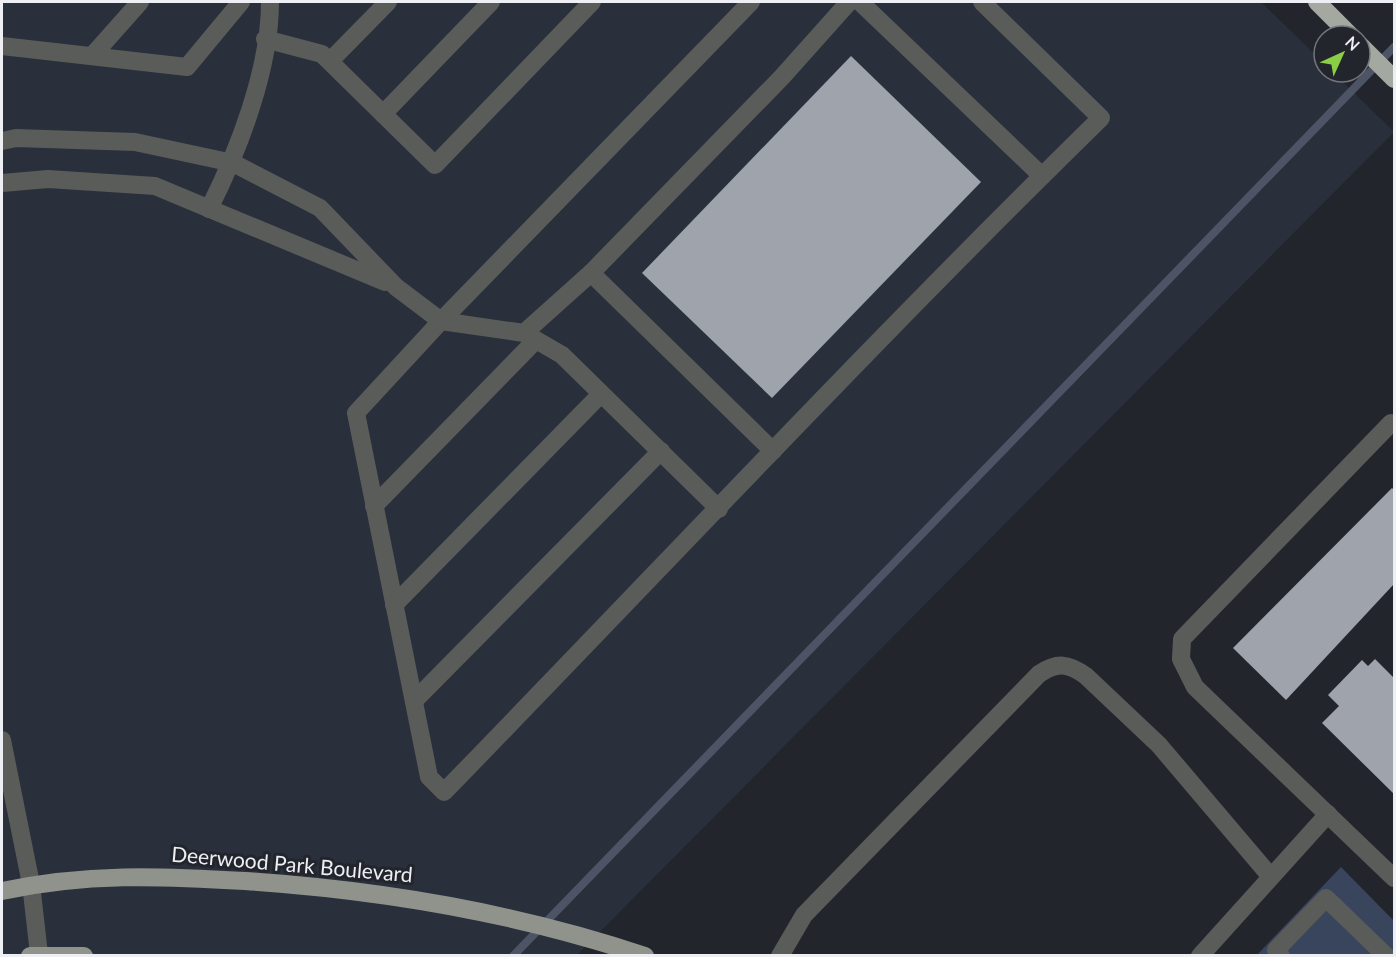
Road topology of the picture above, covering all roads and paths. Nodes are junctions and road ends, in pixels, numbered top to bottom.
1 (140, 2) edge
2 (241, 2) edge
3 (270, 2) edge
4 (388, 2) edge
5 (491, 2) edge
6 (592, 2) edge
7 (751, 2) edge
8 (849, 2) edge
9 (860, 2) edge
10 (982, 2) edge
11 (1317, 2) edge
12 (1339, 24) edge
13 (266, 39) junction
14 (2, 46) edge
15 (92, 56) junction
16 (1372, 57) edge
17 (330, 61) junction
18 (1395, 80) edge
19 (383, 114) junction
20 (2, 141) edge
21 (233, 163) junction
22 (1042, 176) junction
23 (2, 183) edge
24 (209, 209) junction
25 (591, 273) junction
26 (396, 287) junction
27 (441, 321) junction
28 (530, 336) junction
29 (601, 394) junction
30 (1395, 424) edge
31 (661, 452) junction
32 (773, 452) junction
33 (375, 506) junction
34 (719, 509) junction
35 (394, 605) junction
36 (414, 701) junction
37 (2, 740) edge
38 (1328, 814) junction
39 (1271, 877) junction
40 (1395, 878) edge
41 (31, 884) junction
42 (2, 891) edge
43 (35, 955) edge
44 (84, 956) edge
45 (645, 956) edge
46 (780, 956) edge
47 (1200, 956) edge
48 (1281, 956) edge
49 (1386, 956) edge

1 - 15 street
2 - 15 street
3 - 13 street
4 - 17 street
5 - 19 street
6 - 19 street
7 - 27 street
8 - 25 street
9 - 22 street
10 - 22 street
11 - 12 highway
13 - 17 street
13 - 21 street
14 - 15 street
16 - 18 highway
17 - 19 street
20 - 21 street
21 - 24 street
21 - 26 street
22 - 32 street
23 - 24 street
24 - 26 street
25 - 28 street
25 - 32 street
26 - 27 street
27 - 28 street
27 - 33 street
28 - 29 street
28 - 33 street
29 - 31 street
29 - 35 street
30 - 38 street
31 - 34 street
31 - 36 street
32 - 34 street
33 - 35 street
34 - 36 street
35 - 36 street
37 - 41 street
38 - 39 street
38 - 40 street
39 - 46 street
39 - 47 street
41 - 42 main road, Deerwood Park Boulevard
41 - 43 street
41 - 45 main road, Deerwood Park Boulevard
43 - 44 main road
48 - 49 street

